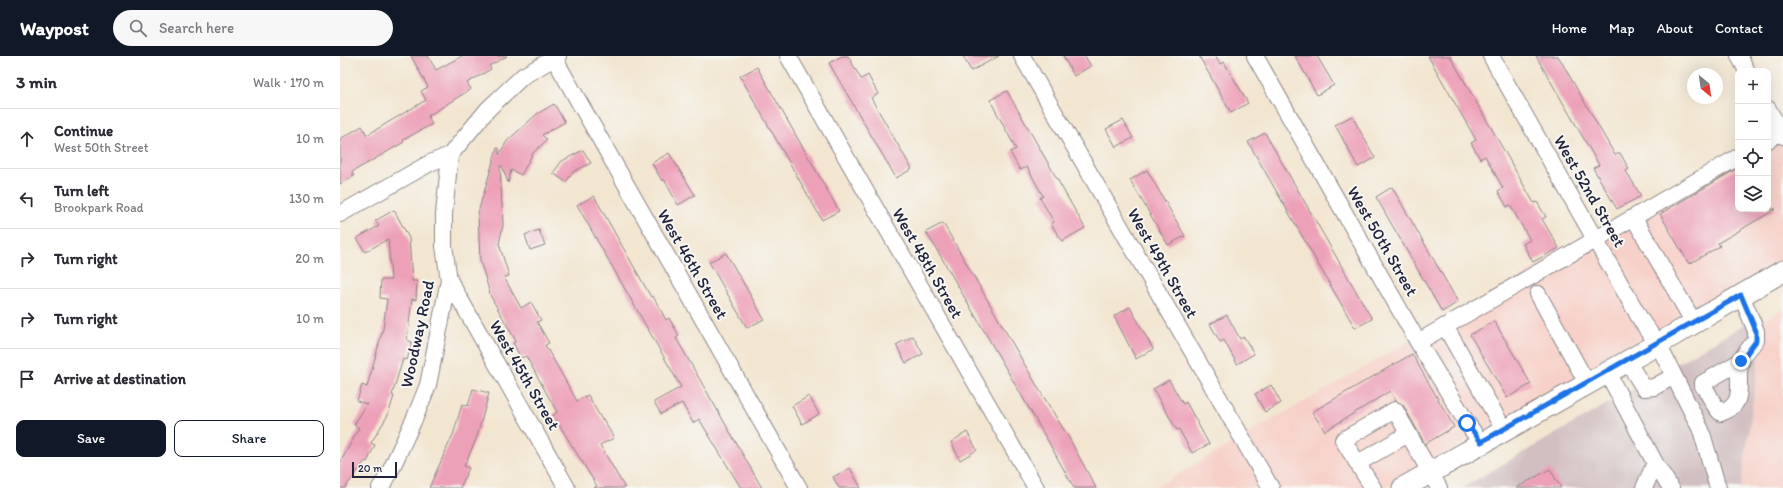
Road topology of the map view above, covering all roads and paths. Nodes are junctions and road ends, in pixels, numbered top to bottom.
1 (788, 56) edge
2 (1022, 56) edge
3 (1256, 56) edge
4 (1491, 56) edge
5 (1738, 56) edge
6 (556, 57) edge
7 (1745, 68) edge
8 (1771, 118) edge
9 (1777, 136) edge
10 (450, 155) junction
11 (1735, 159) edge
12 (340, 214) edge
13 (1634, 218) junction
14 (1596, 240) junction
15 (1783, 271) edge
16 (449, 280) junction
17 (1538, 294) dead end
18 (1741, 295) junction
19 (1694, 323) junction
20 (1445, 326) junction
21 (1418, 342) junction
22 (1658, 344) junction
23 (1627, 361) junction
24 (1741, 361) dead end
25 (1607, 372) junction
26 (1674, 376) junction
27 (1587, 383) junction
28 (1504, 430) junction
29 (1408, 434) junction
30 (1481, 442) junction
31 (1358, 463) junction
32 (1655, 463) junction
33 (1434, 480) edge
34 (380, 488) edge
35 (567, 488) edge
36 (800, 488) edge
37 (1036, 488) edge
38 (1271, 488) edge
39 (1373, 488) edge
40 (1403, 488) edge
41 (1644, 488) edge
42 (1671, 488) edge
43 (1718, 488) edge

1 - 37 street, West 48th Street
2 - 38 street, West 49th Street
3 - 21 street, West 50th Street
4 - 14 street, West 52nd Street
5 - 7 street
6 - 10 street
6 - 36 street, West 46th Street
8 - 9 street
10 - 12 street
10 - 16 street, Woodway Road
11 - 13 street
13 - 14 street
13 - 19 street
14 - 20 street
14 - 22 street, West 52nd Street
15 - 18 main road
16 - 34 street, Woodway Road
16 - 35 street, West 45th Street
17 - 27 street
18 - 19 main road
18 - 24 street
19 - 22 main road
20 - 21 street
20 - 28 street
21 - 30 street, West 50th Street
22 - 23 main road
22 - 26 street, West 52nd Street
23 - 25 main road
23 - 26 street
25 - 27 main road
25 - 32 street
26 - 43 street, West 52nd Street
27 - 28 main road
28 - 30 main road
29 - 31 street
29 - 31 street
29 - 33 street
30 - 33 main road
31 - 39 street
32 - 41 street
32 - 42 street
33 - 40 main road

